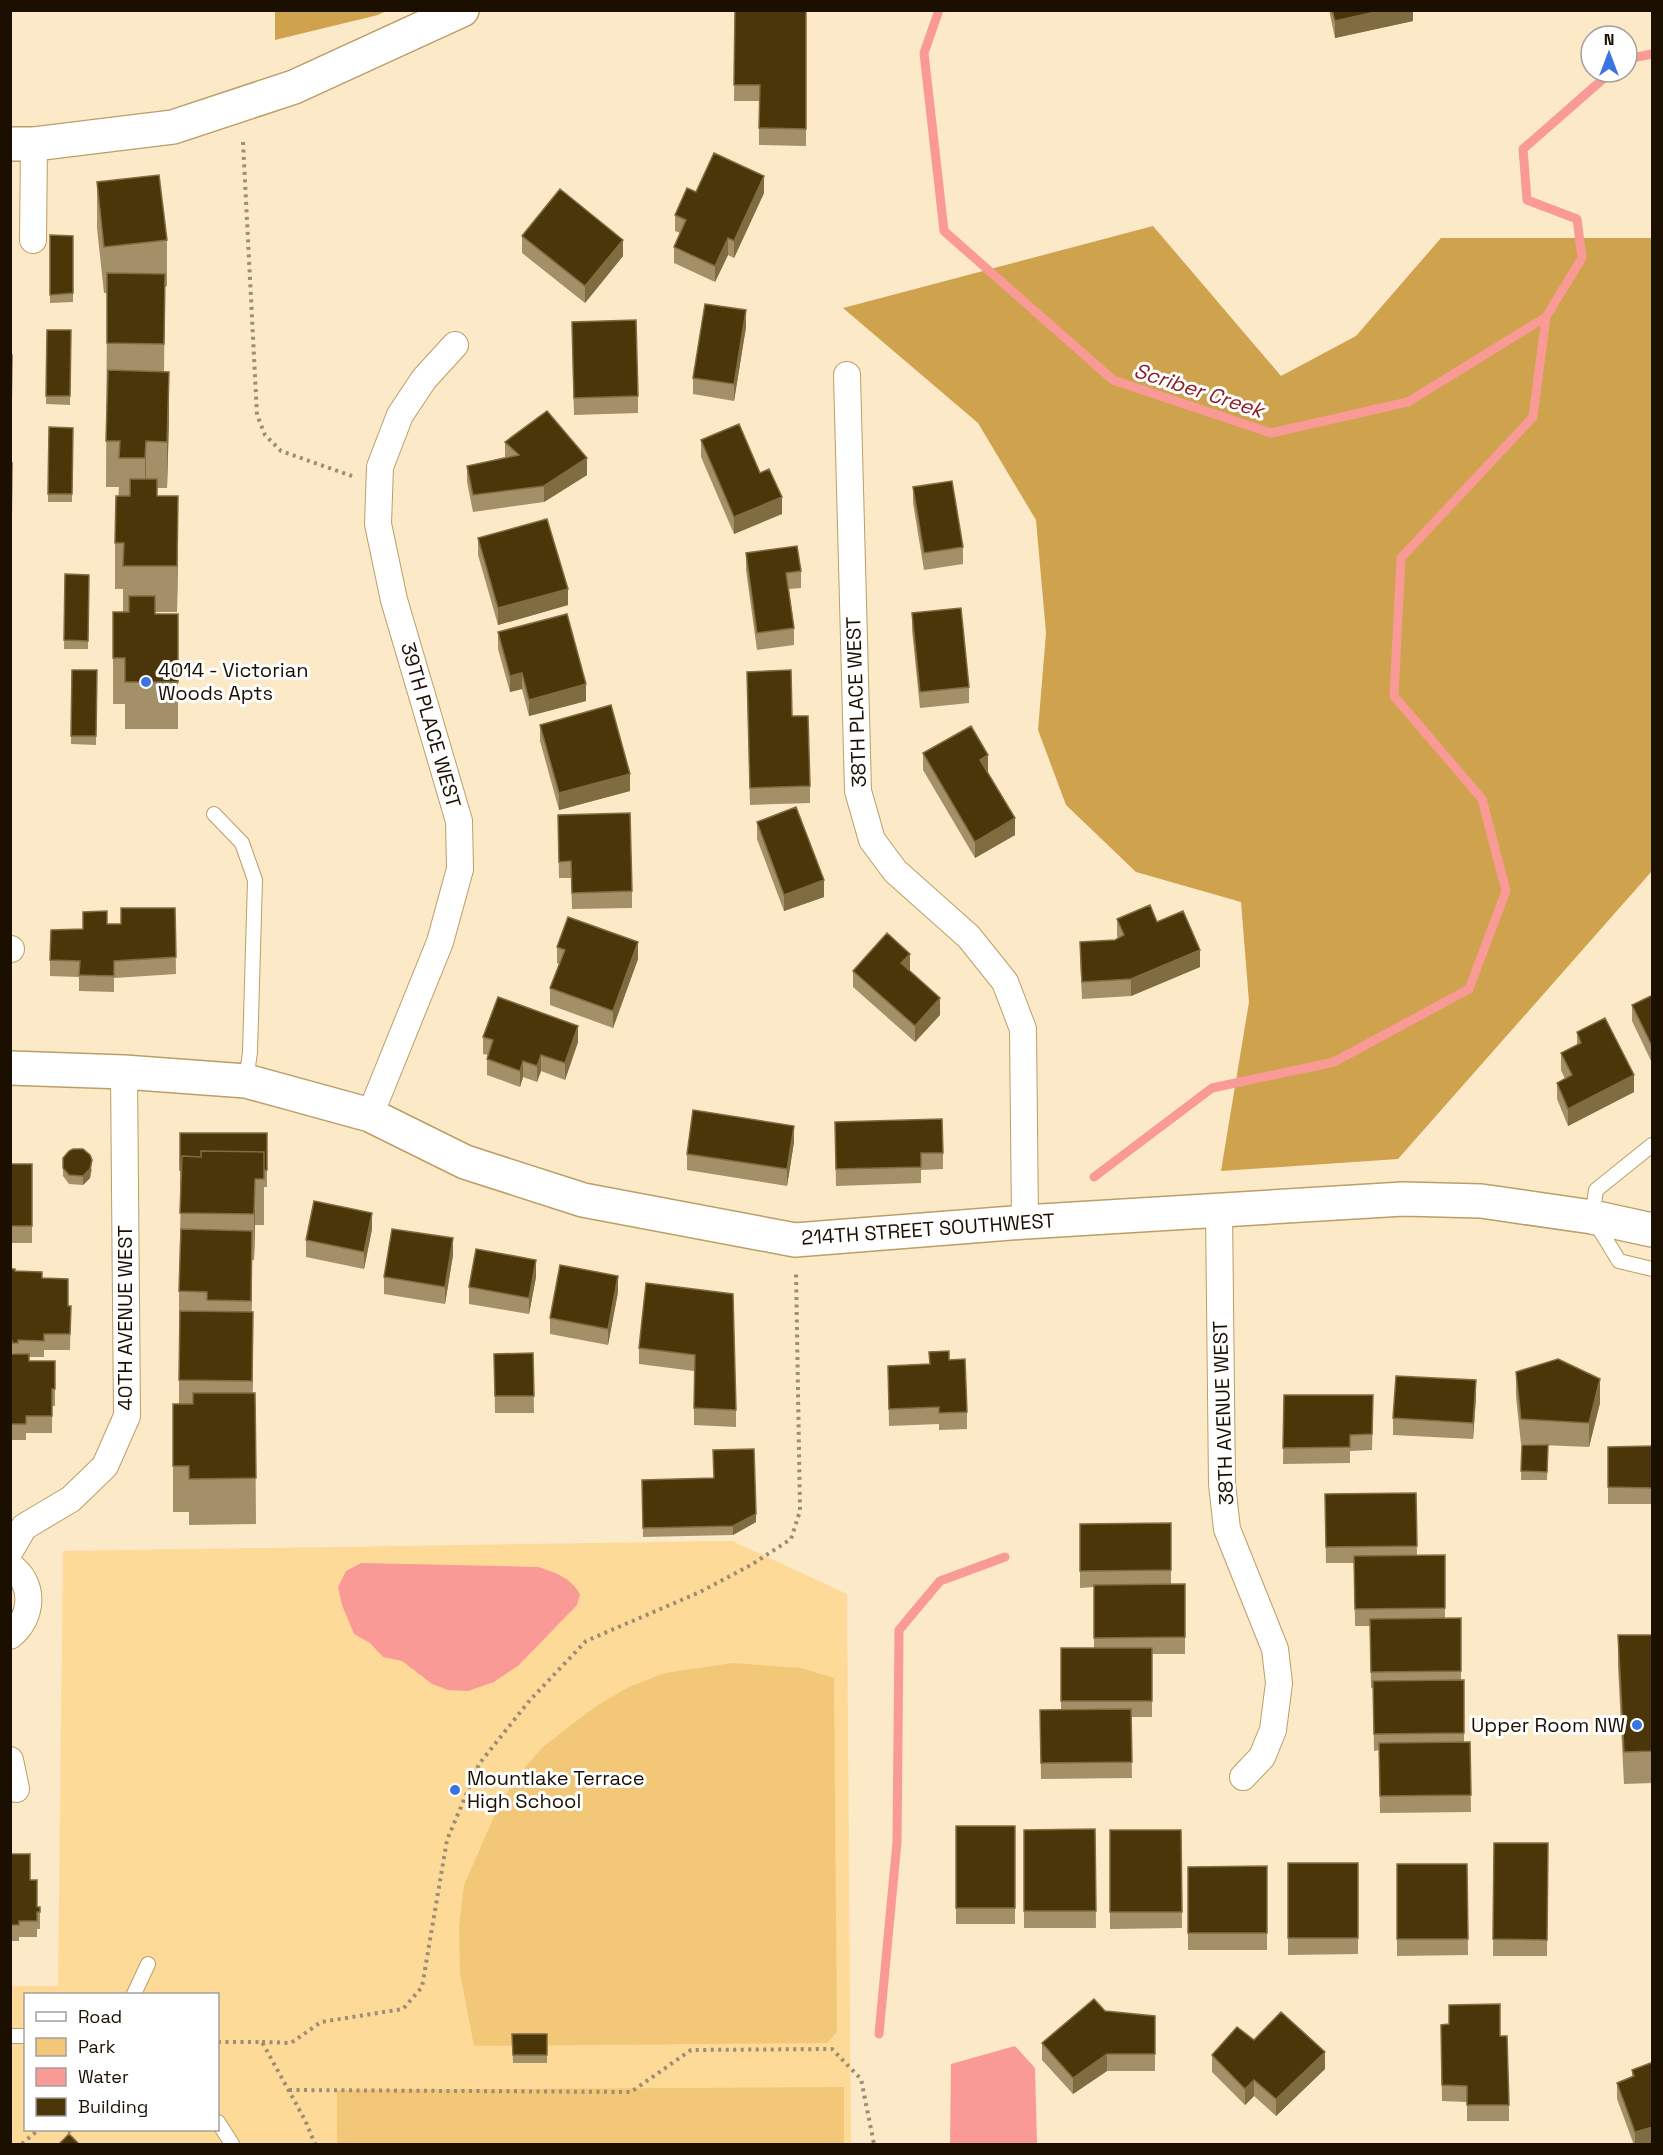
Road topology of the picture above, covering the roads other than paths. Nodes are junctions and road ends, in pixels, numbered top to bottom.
1 (462, 10) edge
2 (22, 144) edge
3 (33, 240) dead end
4 (455, 345) dead end
5 (847, 375) dead end
6 (214, 814) dead end
7 (10, 1068) edge
8 (124, 1072) junction
9 (246, 1081) junction
10 (370, 1115) junction
11 (1653, 1145) edge
12 (1219, 1210) junction
13 (1592, 1217) junction
14 (1025, 1222) junction
15 (1653, 1230) edge
16 (1653, 1269) edge
17 (10, 1551) edge
18 (10, 1566) edge
19 (10, 1636) edge
20 (10, 1760) edge
21 (1243, 1777) dead end
22 (16, 1789) dead end
23 (148, 1964) dead end
24 (135, 1993) edge
25 (219, 2124) edge
26 (232, 2145) edge

1 - 2 street
2 - 3 street
4 - 10 street, 39TH PLACE WEST
5 - 14 street, 38TH PLACE WEST
6 - 9 lane
7 - 8 street, 214TH STREET SOUTHWEST
8 - 9 street, 214TH STREET SOUTHWEST
8 - 17 street, 40TH AVENUE WEST
9 - 10 street, 214TH STREET SOUTHWEST
10 - 14 street, 214TH STREET SOUTHWEST
11 - 13 lane
12 - 13 street, 214TH STREET SOUTHWEST
12 - 14 street, 214TH STREET SOUTHWEST
12 - 21 street, 38TH AVENUE WEST
13 - 15 street, 214TH STREET SOUTHWEST
13 - 16 lane
18 - 19 street
20 - 22 street
23 - 24 lane
25 - 26 lane

